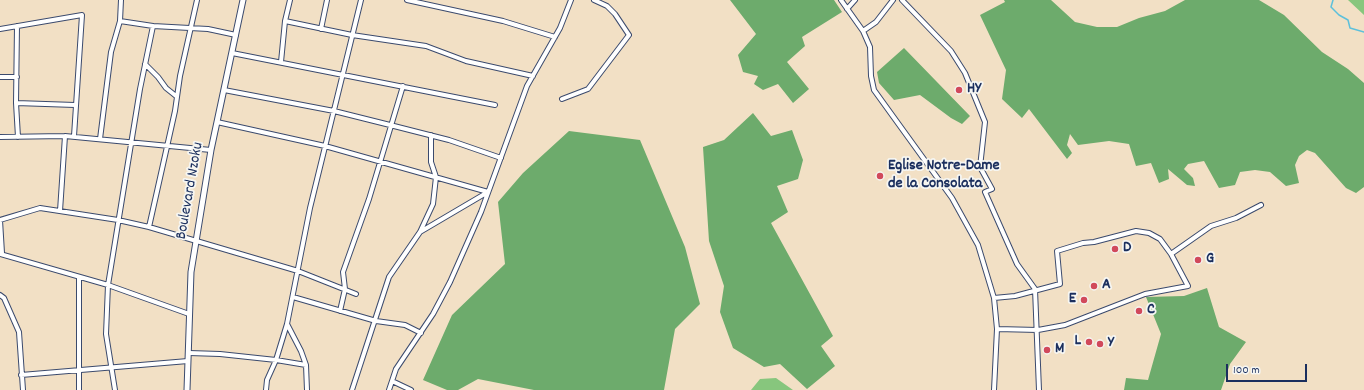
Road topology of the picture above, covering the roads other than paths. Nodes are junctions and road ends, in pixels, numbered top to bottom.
1 (121, 0) edge
2 (196, 0) edge
3 (243, 0) edge
4 (290, 0) edge
5 (327, 0) edge
6 (361, 0) edge
7 (407, 0) edge
8 (571, 0) edge
9 (594, 0) edge
10 (841, 0) edge
11 (855, 0) edge
12 (893, 0) edge
13 (902, 0) edge
14 (847, 9) junction
15 (120, 21) junction
16 (285, 21) junction
17 (17, 26) junction
18 (153, 26) junction
19 (190, 28) junction
20 (321, 29) junction
21 (0, 30) edge
22 (863, 31) junction
23 (236, 35) junction
24 (352, 35) junction
25 (555, 37) junction
26 (232, 53) junction
27 (281, 62) junction
28 (145, 64) junction
29 (343, 74) junction
30 (533, 76) junction
31 (0, 77) edge
32 (17, 77) junction
33 (403, 86) junction
34 (224, 90) junction
35 (176, 96) junction
36 (562, 99) dead end
37 (16, 103) junction
38 (75, 104) junction
39 (495, 105) dead end
40 (334, 112) junction
41 (217, 122) junction
42 (390, 125) junction
43 (65, 136) junction
44 (74, 136) junction
45 (431, 136) junction
46 (18, 137) junction
47 (0, 138) edge
48 (100, 139) junction
49 (131, 143) junction
50 (167, 146) junction
51 (325, 146) junction
52 (211, 150) junction
53 (501, 158) junction
54 (380, 161) junction
55 (436, 177) junction
56 (488, 192) junction
57 (1262, 205) dead end
58 (60, 211) junction
59 (0, 220) edge
60 (118, 220) junction
61 (149, 227) junction
62 (420, 232) junction
63 (196, 242) junction
64 (1, 254) edge
65 (1171, 254) junction
66 (298, 271) junction
67 (80, 277) junction
68 (108, 285) junction
69 (345, 289) junction
70 (1035, 289) junction
71 (0, 294) edge
72 (356, 294) dead end
73 (293, 297) junction
74 (994, 298) junction
75 (340, 311) junction
76 (189, 314) junction
77 (376, 321) junction
78 (287, 324) junction
79 (996, 329) junction
80 (1038, 330) junction
81 (421, 333) junction
82 (189, 353) junction
83 (188, 360) junction
84 (276, 360) junction
85 (306, 365) junction
86 (112, 368) junction
87 (80, 370) junction
88 (21, 375) junction
89 (392, 381) junction
90 (23, 390) edge
91 (80, 390) edge
92 (115, 390) edge
93 (187, 390) edge
94 (266, 390) edge
95 (307, 390) edge
96 (352, 390) edge
97 (389, 390) edge
98 (411, 390) edge
99 (994, 390) edge
100 (1039, 390) edge

1 - 15 street
2 - 19 street
3 - 23 street, Boulevard Nzoku
4 - 16 street
5 - 20 street
6 - 24 street
7 - 25 street
8 - 25 street
9 - 36 street
10 - 14 street
11 - 14 street
12 - 22 street
13 - 70 street
14 - 22 street
15 - 18 street
15 - 48 street
16 - 20 street
16 - 27 street
17 - 21 street
17 - 32 street
17 - 38 street
18 - 19 street
18 - 28 street
19 - 23 street
19 - 35 street
20 - 24 street
22 - 74 street
23 - 26 street, Boulevard Nzoku
24 - 29 street
24 - 30 street
25 - 30 street
26 - 27 street
26 - 34 street, Boulevard Nzoku
27 - 29 street
28 - 35 street
28 - 49 street
29 - 33 street
29 - 40 street
30 - 53 street
31 - 32 street
32 - 37 street
33 - 39 street
33 - 42 street
34 - 40 street
34 - 41 street, Boulevard Nzoku
35 - 50 street
37 - 38 street
37 - 46 street
38 - 44 street
40 - 42 street
40 - 51 street
41 - 51 street
41 - 52 street, Boulevard Nzoku
42 - 45 street
42 - 54 street
43 - 44 street
43 - 46 street
43 - 58 street
44 - 48 street
45 - 53 street
45 - 55 street
46 - 47 street
48 - 49 street
49 - 50 street
49 - 60 street
50 - 52 street
50 - 61 street
51 - 54 street
51 - 66 street
52 - 63 street, Boulevard Nzoku
53 - 56 street
54 - 55 street
54 - 69 street
55 - 56 street
55 - 62 street
56 - 62 street
56 - 81 street
57 - 65 street
58 - 59 street
58 - 60 street
59 - 64 street
60 - 61 street
60 - 68 street
61 - 63 street
62 - 77 street
63 - 66 street
63 - 76 street, Boulevard Nzoku
64 - 67 street
65 - 70 street
65 - 80 street
66 - 69 street
66 - 73 street
67 - 68 street
67 - 87 street
68 - 76 street
68 - 86 street
69 - 72 street
69 - 75 street
70 - 74 street
70 - 80 street
71 - 88 street
73 - 75 street
73 - 78 street
74 - 79 street
75 - 77 street
76 - 82 street, Boulevard Nzoku
77 - 81 street
77 - 96 street
78 - 84 street
78 - 85 street
79 - 80 street
79 - 99 street
80 - 100 street
81 - 89 street
82 - 83 street, Boulevard Nzoku
82 - 84 street
83 - 86 street
83 - 93 street, Boulevard Nzoku
84 - 85 street
84 - 94 street
85 - 95 street
86 - 87 street
86 - 92 street
87 - 88 street
87 - 91 street
88 - 90 street
89 - 97 street
89 - 98 street

